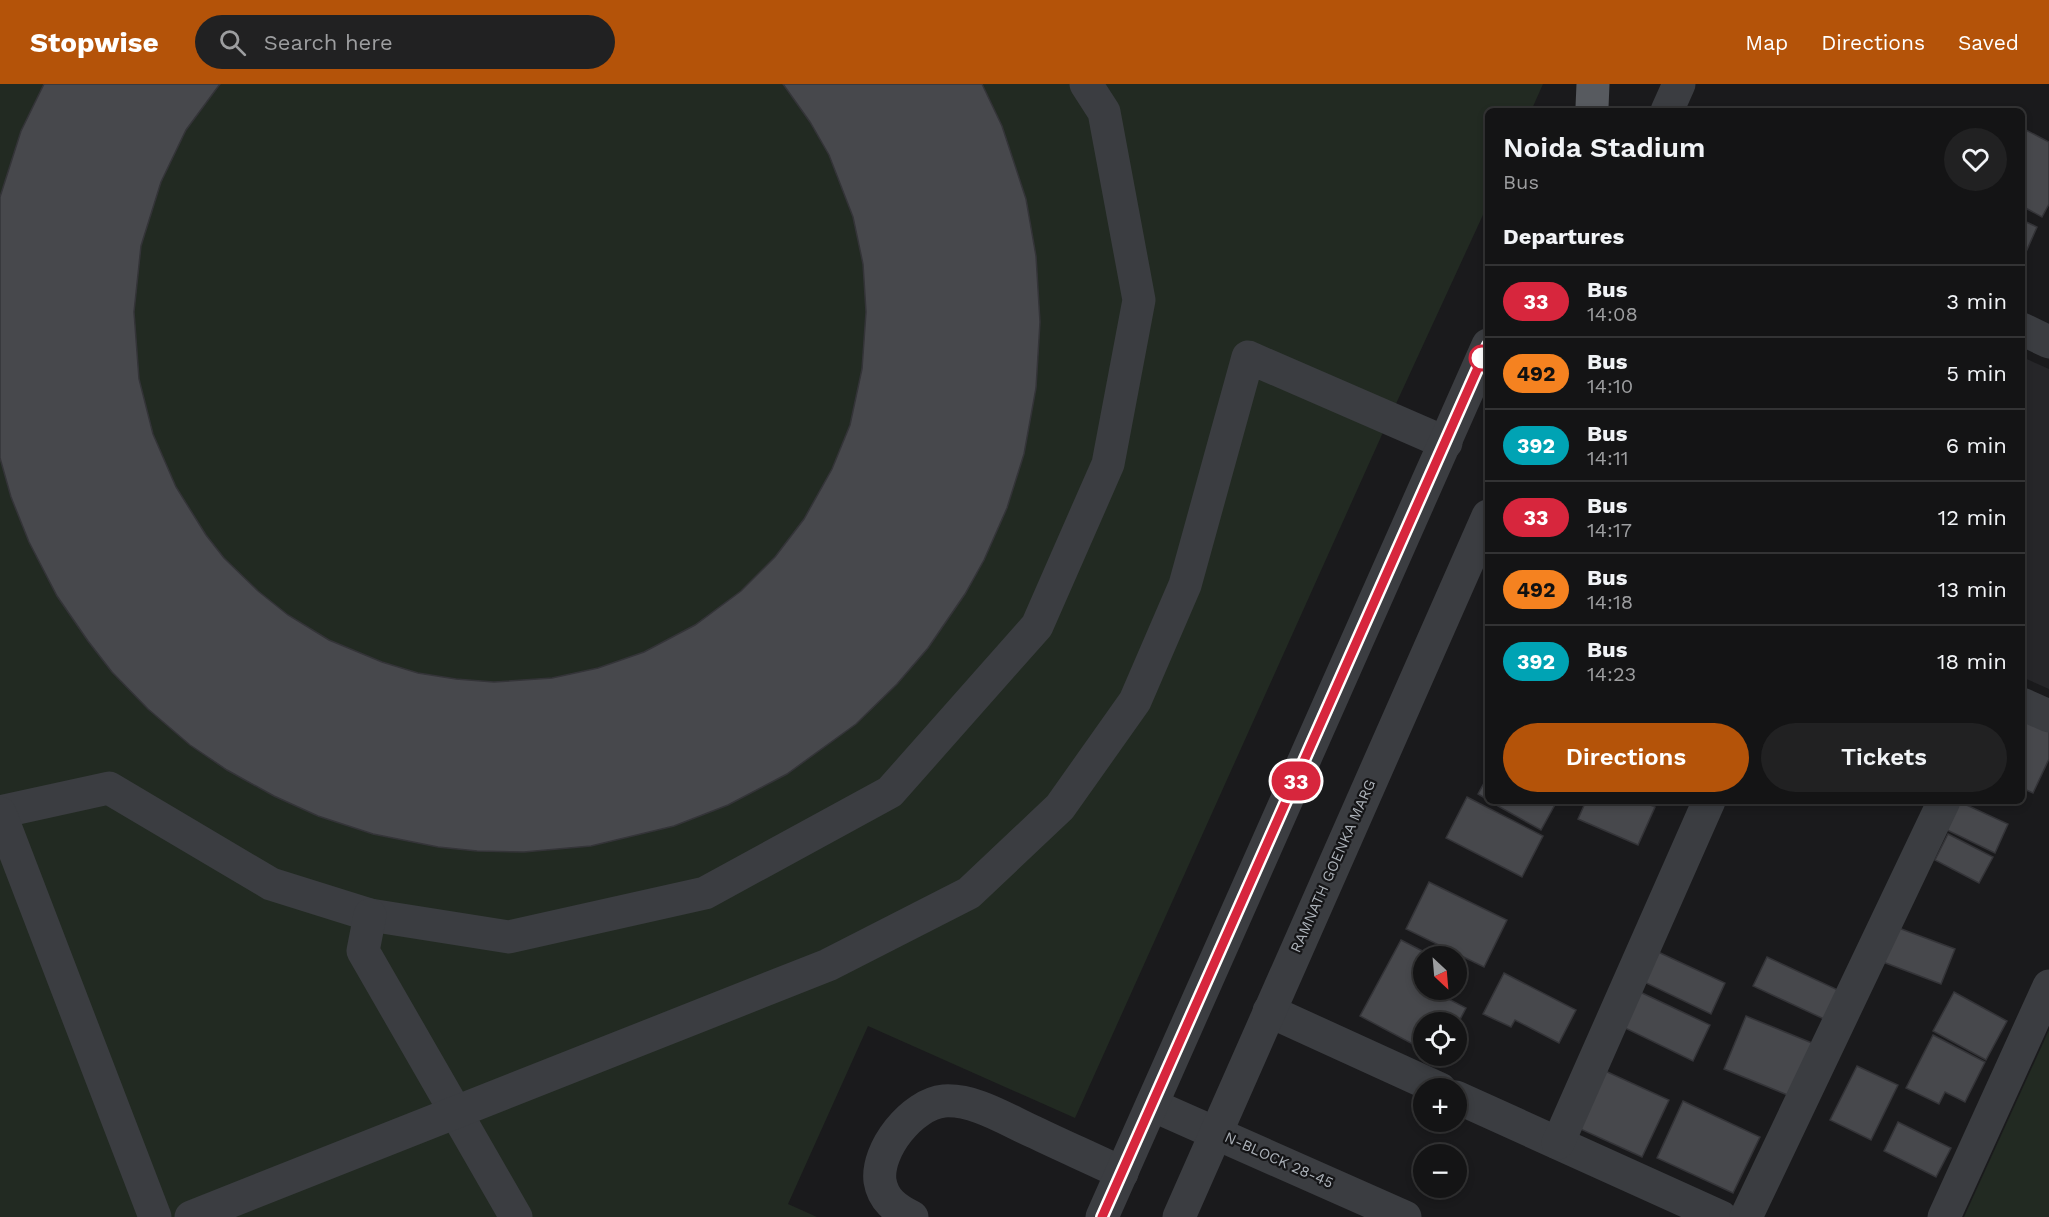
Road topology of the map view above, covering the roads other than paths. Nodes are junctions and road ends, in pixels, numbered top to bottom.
1 (1086, 84) edge
2 (1679, 84) edge
3 (1668, 108) edge
4 (2025, 330) edge
5 (2049, 342) edge
6 (1485, 352) edge
7 (1446, 443) junction
8 (1485, 523) edge
9 (2025, 705) edge
10 (2049, 716) edge
11 (1708, 804) edge
12 (1943, 804) edge
13 (0, 813) edge
14 (370, 915) junction
15 (2049, 987) edge
16 (1269, 1011) junction
17 (1416, 1078) edge
18 (1467, 1101) edge
19 (1152, 1105) junction
20 (455, 1111) junction
21 (1216, 1132) junction
22 (1558, 1143) junction
23 (1122, 1173) junction
24 (1388, 1213) edge
25 (512, 1216) edge
26 (155, 1217) edge
27 (191, 1217) edge
28 (912, 1217) edge
29 (1102, 1217) edge
30 (1179, 1217) edge
31 (1721, 1217) edge
32 (1746, 1217) edge
33 (1944, 1217) edge

1 - 14 street
2 - 3 street
4 - 5 street
6 - 7 street
7 - 19 street
7 - 20 street
8 - 16 street, RAMNATH GOENKA MARG
9 - 10 street
11 - 22 street
12 - 32 street
13 - 14 street
13 - 26 street
14 - 20 street
15 - 33 street
16 - 17 street
16 - 21 street, RAMNATH GOENKA MARG
18 - 22 street
19 - 21 street, N-BLOCK 28-45
19 - 23 street
20 - 25 street
20 - 27 street
21 - 24 street, N-BLOCK 28-45
21 - 30 street, RAMNATH GOENKA MARG
22 - 31 street
23 - 28 street
23 - 29 street

